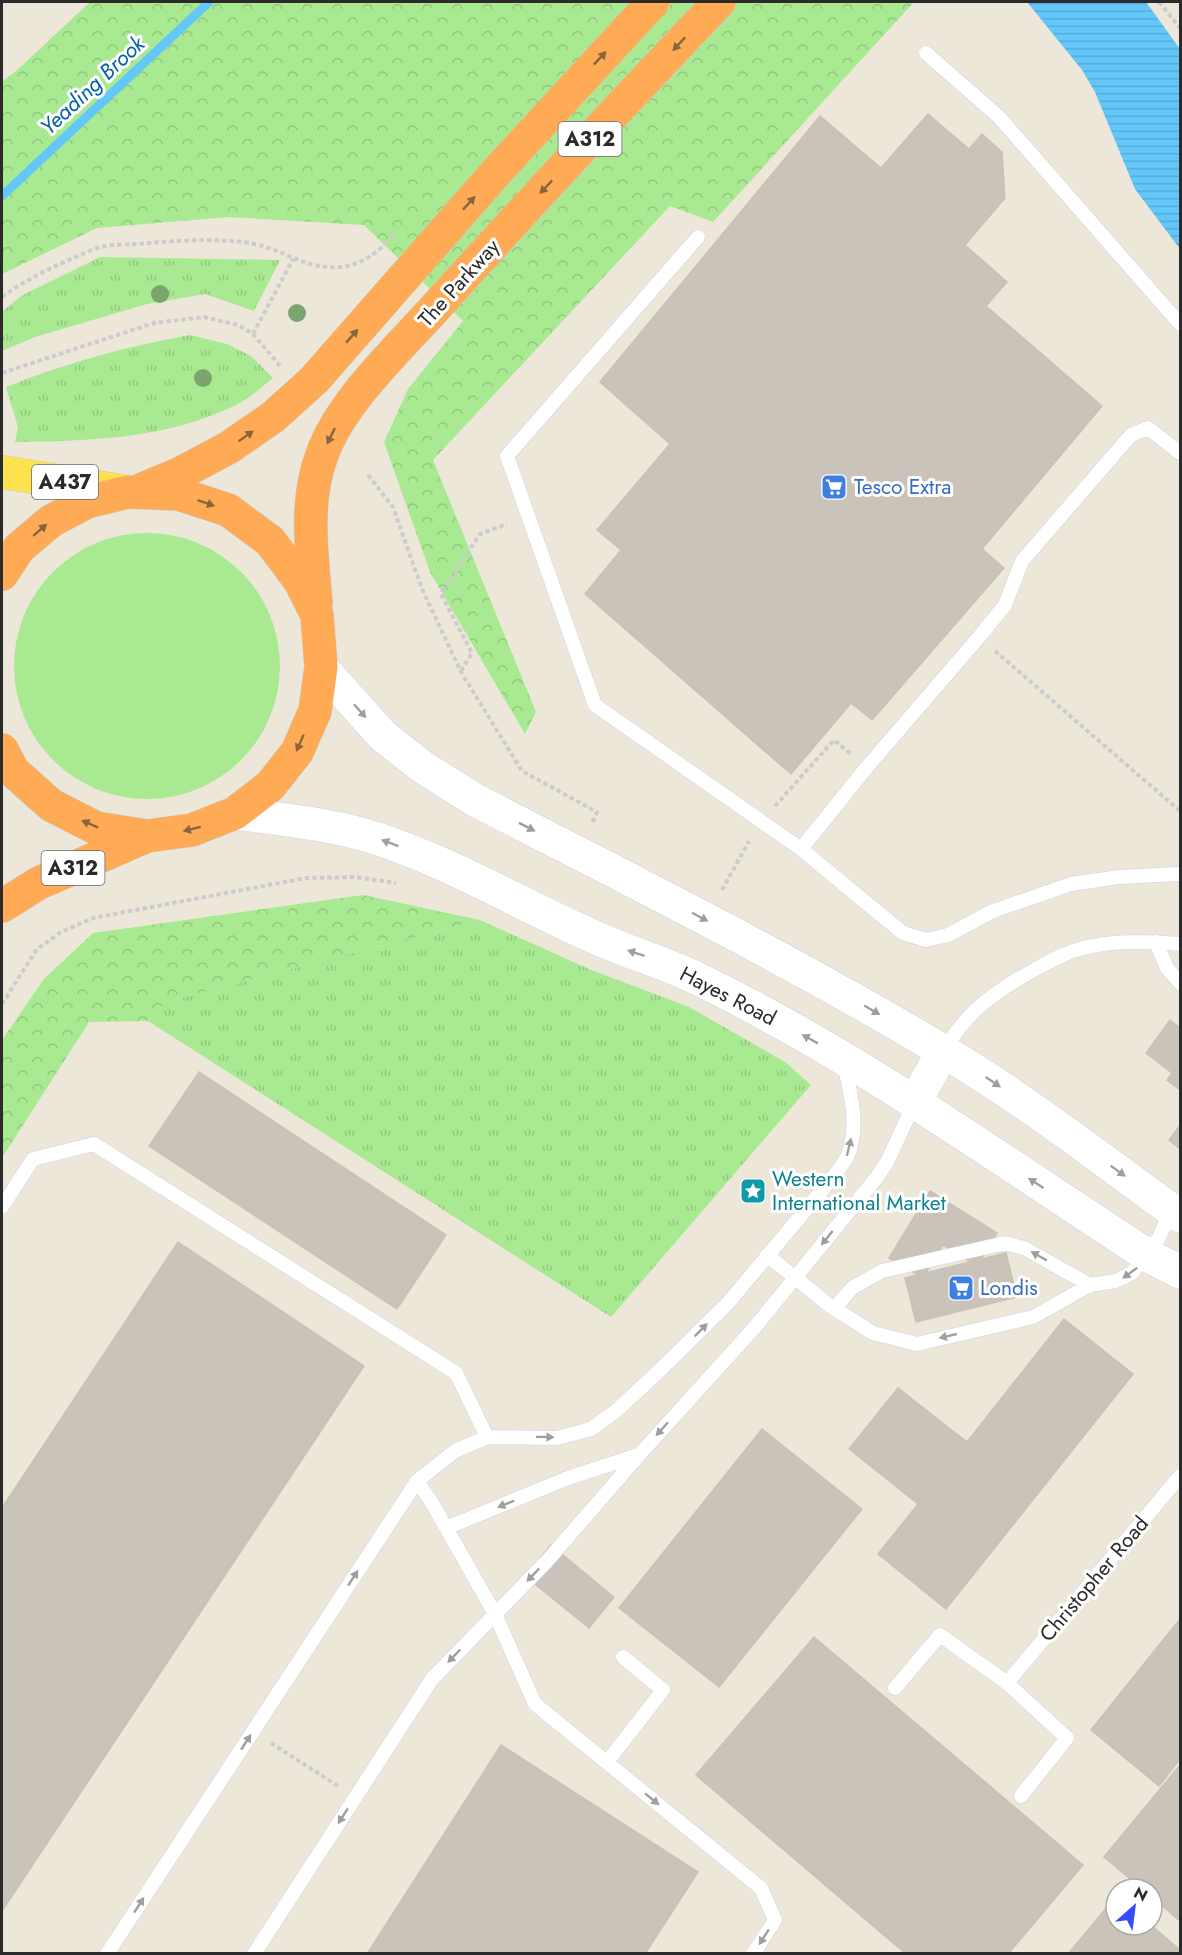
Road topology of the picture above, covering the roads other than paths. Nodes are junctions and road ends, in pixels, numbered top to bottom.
1 (653, 2) edge
2 (719, 2) edge
3 (926, 52) dead end
4 (698, 237) dead end
5 (1180, 324) edge
6 (1180, 453) edge
7 (2, 472) edge
8 (133, 491) junction
9 (2, 574) edge
10 (317, 615) junction
11 (321, 667) junction
12 (2, 750) edge
13 (235, 813) junction
14 (147, 836) junction
15 (801, 849) junction
16 (1180, 874) edge
17 (2, 906) edge
18 (1156, 942) junction
19 (1180, 944) edge
20 (1180, 983) edge
21 (943, 1051) junction
22 (842, 1057) junction
23 (915, 1102) junction
24 (2, 1207) edge
25 (1173, 1211) edge
26 (767, 1255) junction
27 (1148, 1255) junction
28 (1180, 1272) edge
29 (794, 1278) junction
30 (1090, 1285) junction
31 (834, 1309) junction
32 (487, 1437) junction
33 (640, 1454) junction
34 (1180, 1476) edge
35 (417, 1481) junction
36 (446, 1528) junction
37 (495, 1614) junction
38 (623, 1657) dead end
39 (1007, 1683) junction
40 (895, 1688) dead end
41 (607, 1762) junction
42 (1021, 1796) dead end
43 (107, 1953) edge
44 (254, 1953) edge
45 (753, 1953) edge

8 -> 1 highway, A312
2 -> 10 highway, The Parkway / A312
3 - 5 lane
4 - 15 lane
6 - 15 lane
7 - 8 main road, A437
9 -> 8 highway
8 -> 10 highway
10 - 11 highway, The Parkway
11 -> 13 highway, The Parkway
11 -> 21 street
14 -> 12 highway
13 -> 14 highway, The Parkway
22 -> 13 street, Hayes Road
14 - 17 highway, A312
15 - 16 lane
18 - 19 lane
18 - 20 lane
18 - 21 lane
21 - 23 street
21 -> 25 street
22 - 23 street, Hayes Road
26 -> 22 lane
27 -> 23 street, Hayes Road
23 -> 29 lane
24 - 32 lane
25 - 27 lane
26 - 29 lane
32 -> 26 lane
27 - 28 street, Hayes Road
27 -> 30 lane
29 - 31 lane
29 -> 33 lane
30 -> 31 lane
30 -> 31 lane
32 - 35 lane
33 -> 36 lane
33 -> 37 lane
34 - 39 lane, Christopher Road
35 - 36 lane
43 -> 35 lane
36 - 37 lane
37 - 41 lane
37 -> 44 lane
38 - 41 lane
39 - 40 lane
39 - 42 lane
41 -> 45 lane

